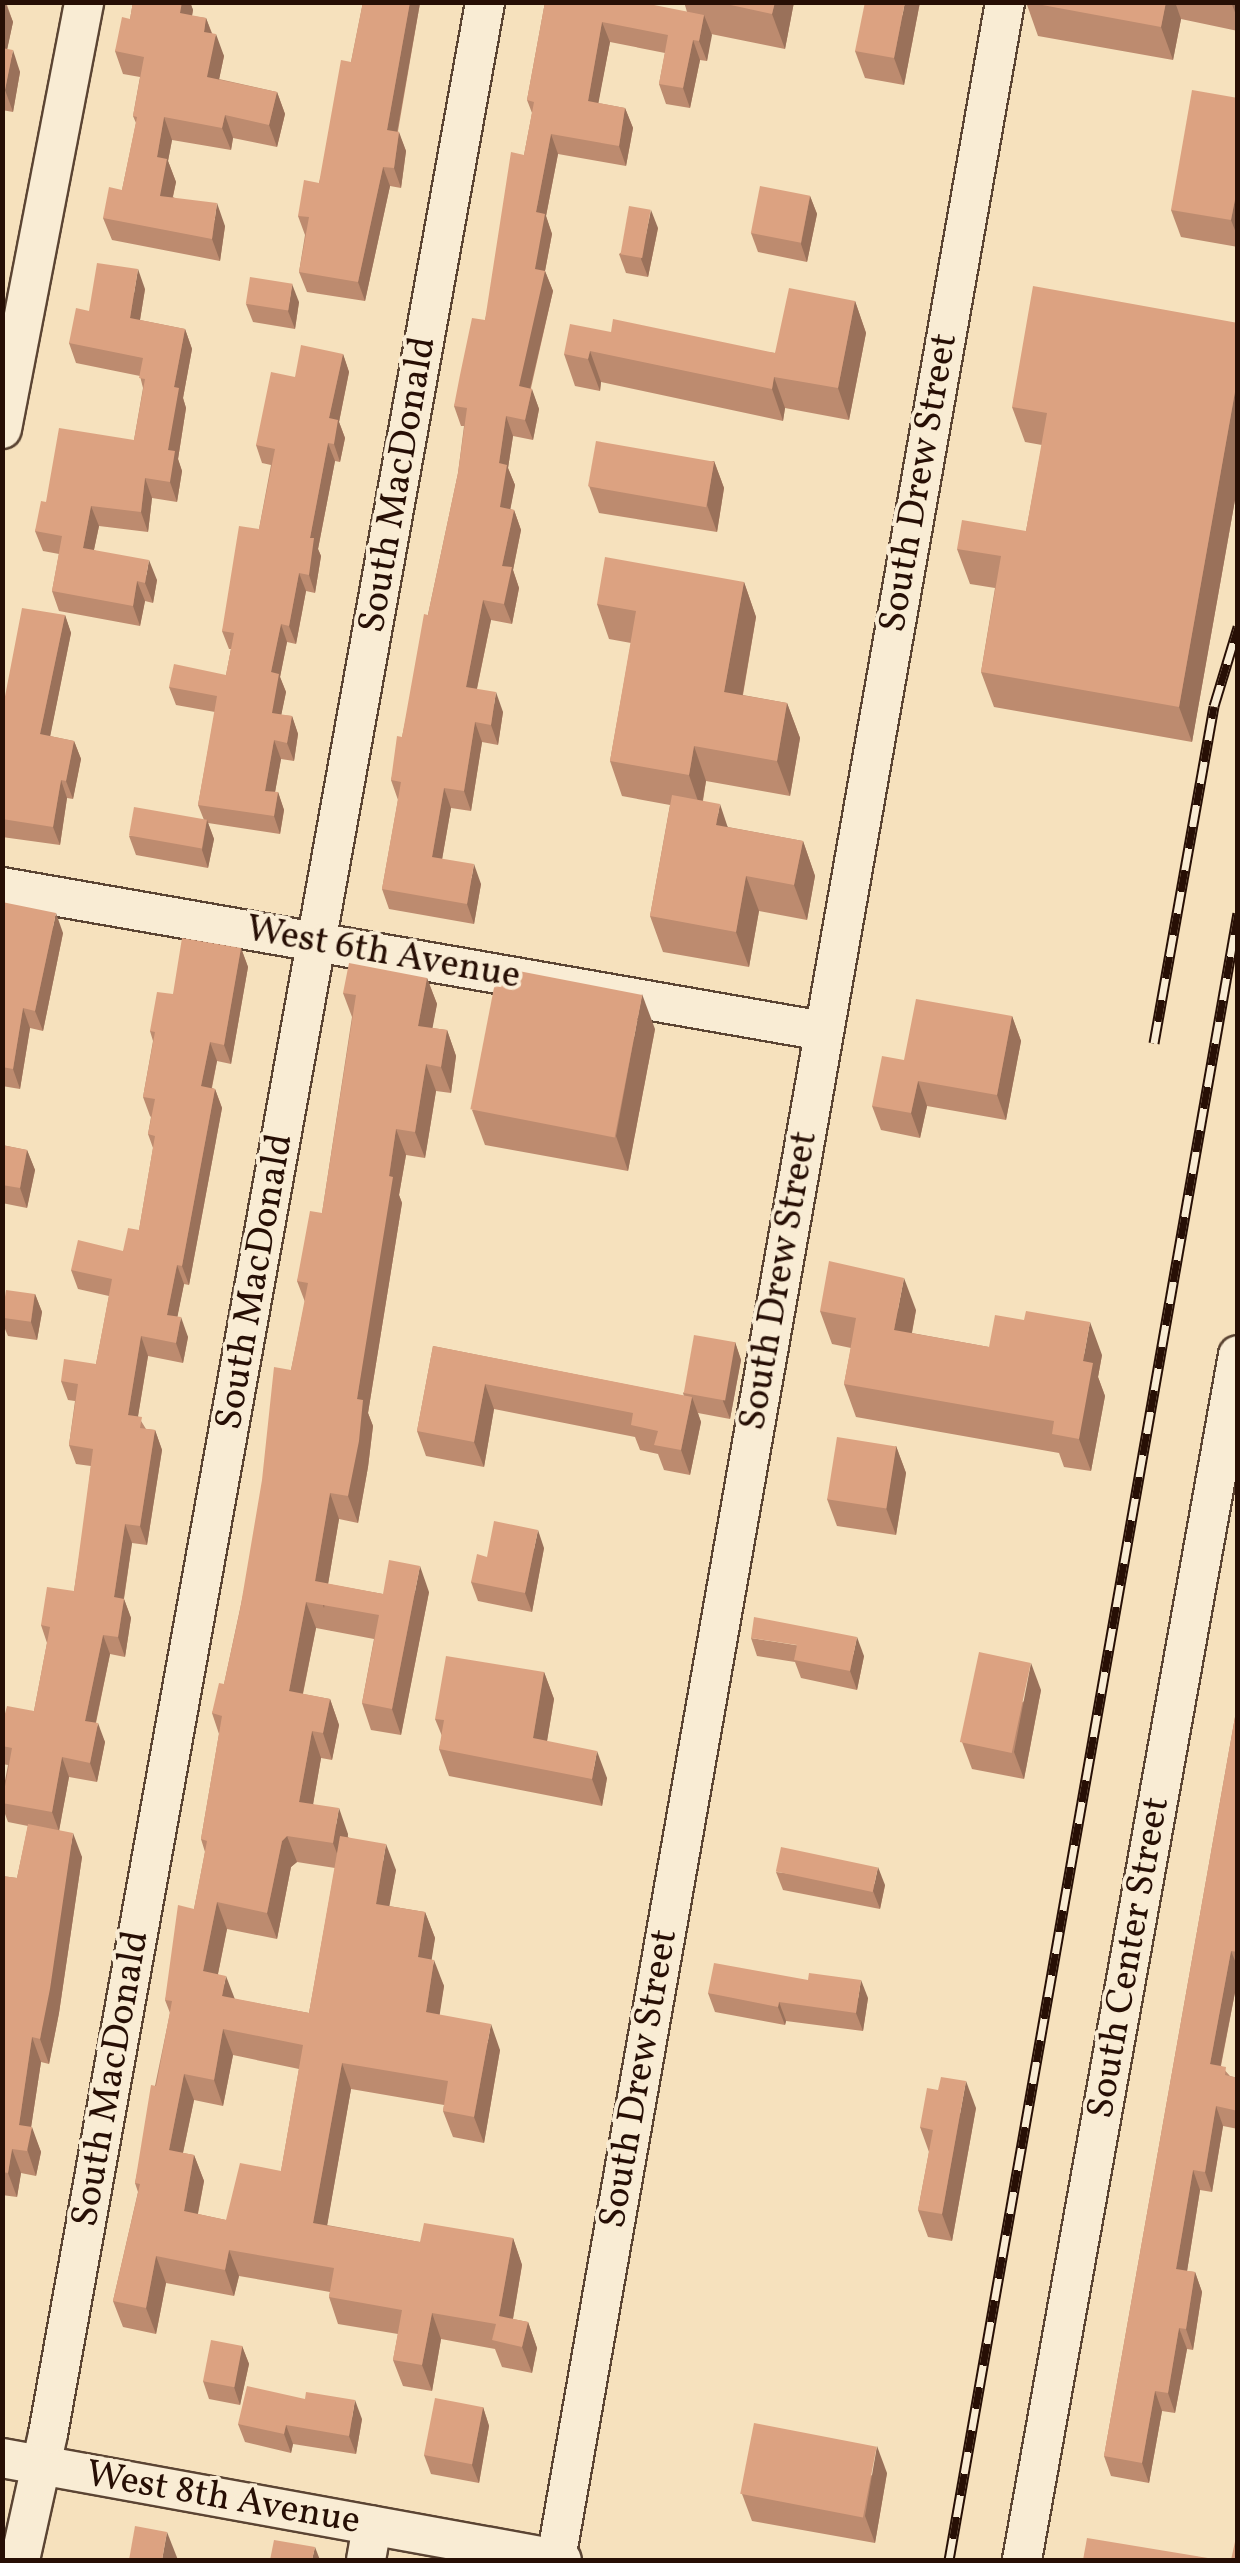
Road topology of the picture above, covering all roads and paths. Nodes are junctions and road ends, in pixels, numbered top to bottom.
1 (84, 2) edge
2 (485, 2) edge
3 (1006, 2) edge
4 (2, 430) edge
5 (2, 887) edge
6 (317, 942) junction
7 (823, 1031) junction
8 (1238, 1355) edge
9 (2, 2458) edge
10 (41, 2465) junction
11 (369, 2543) edge
12 (20, 2560) edge
13 (559, 2560) edge
14 (1022, 2560) edge

1 - 4 street
2 - 6 street, South MacDonald
3 - 7 street, South Drew Street
5 - 6 street, West 6th Avenue
6 - 7 street, West 6th Avenue
6 - 10 street, South MacDonald
7 - 13 street, South Drew Street
8 - 14 street, South Center Street
9 - 10 street, West 8th Avenue
10 - 11 street, West 8th Avenue
10 - 12 street, South MacDonald
11 - 13 street, West 8th Avenue

